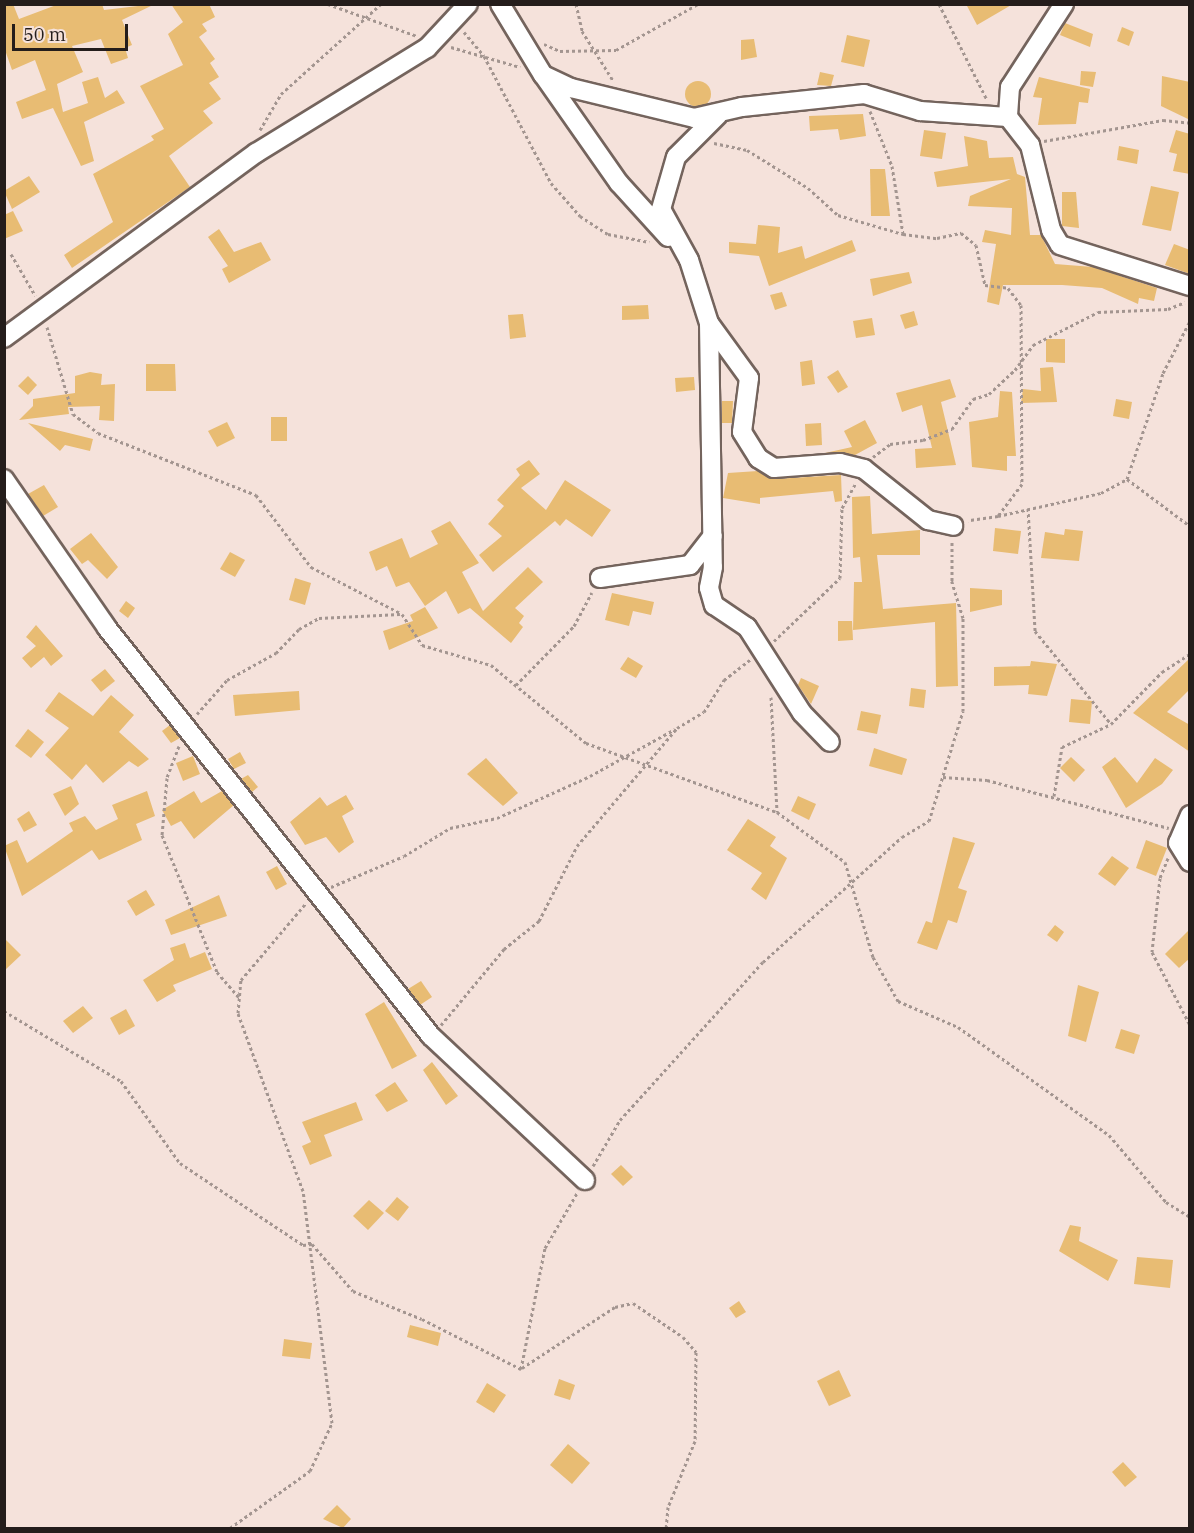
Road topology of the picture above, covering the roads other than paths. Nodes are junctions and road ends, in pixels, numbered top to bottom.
1 (468, 4) edge
2 (500, 4) edge
3 (1064, 4) edge
4 (543, 75) junction
5 (718, 115) junction
6 (1001, 116) junction
7 (689, 260) junction
8 (1190, 286) edge
9 (709, 323) junction
10 (4, 338) edge
11 (4, 479) edge
12 (953, 526) road end
13 (713, 536) junction
14 (600, 578) road end
15 (830, 742) dead end
16 (1190, 815) edge
17 (1190, 862) edge
18 (585, 1180) road end

1 - 10 street
2 - 4 street
3 - 6 street
4 - 5 street
4 - 7 street
5 - 6 street
5 - 7 street
6 - 8 street
7 - 9 street
9 - 12 street
9 - 13 street
11 - 18 street
13 - 14 street
13 - 15 street
16 - 17 street

